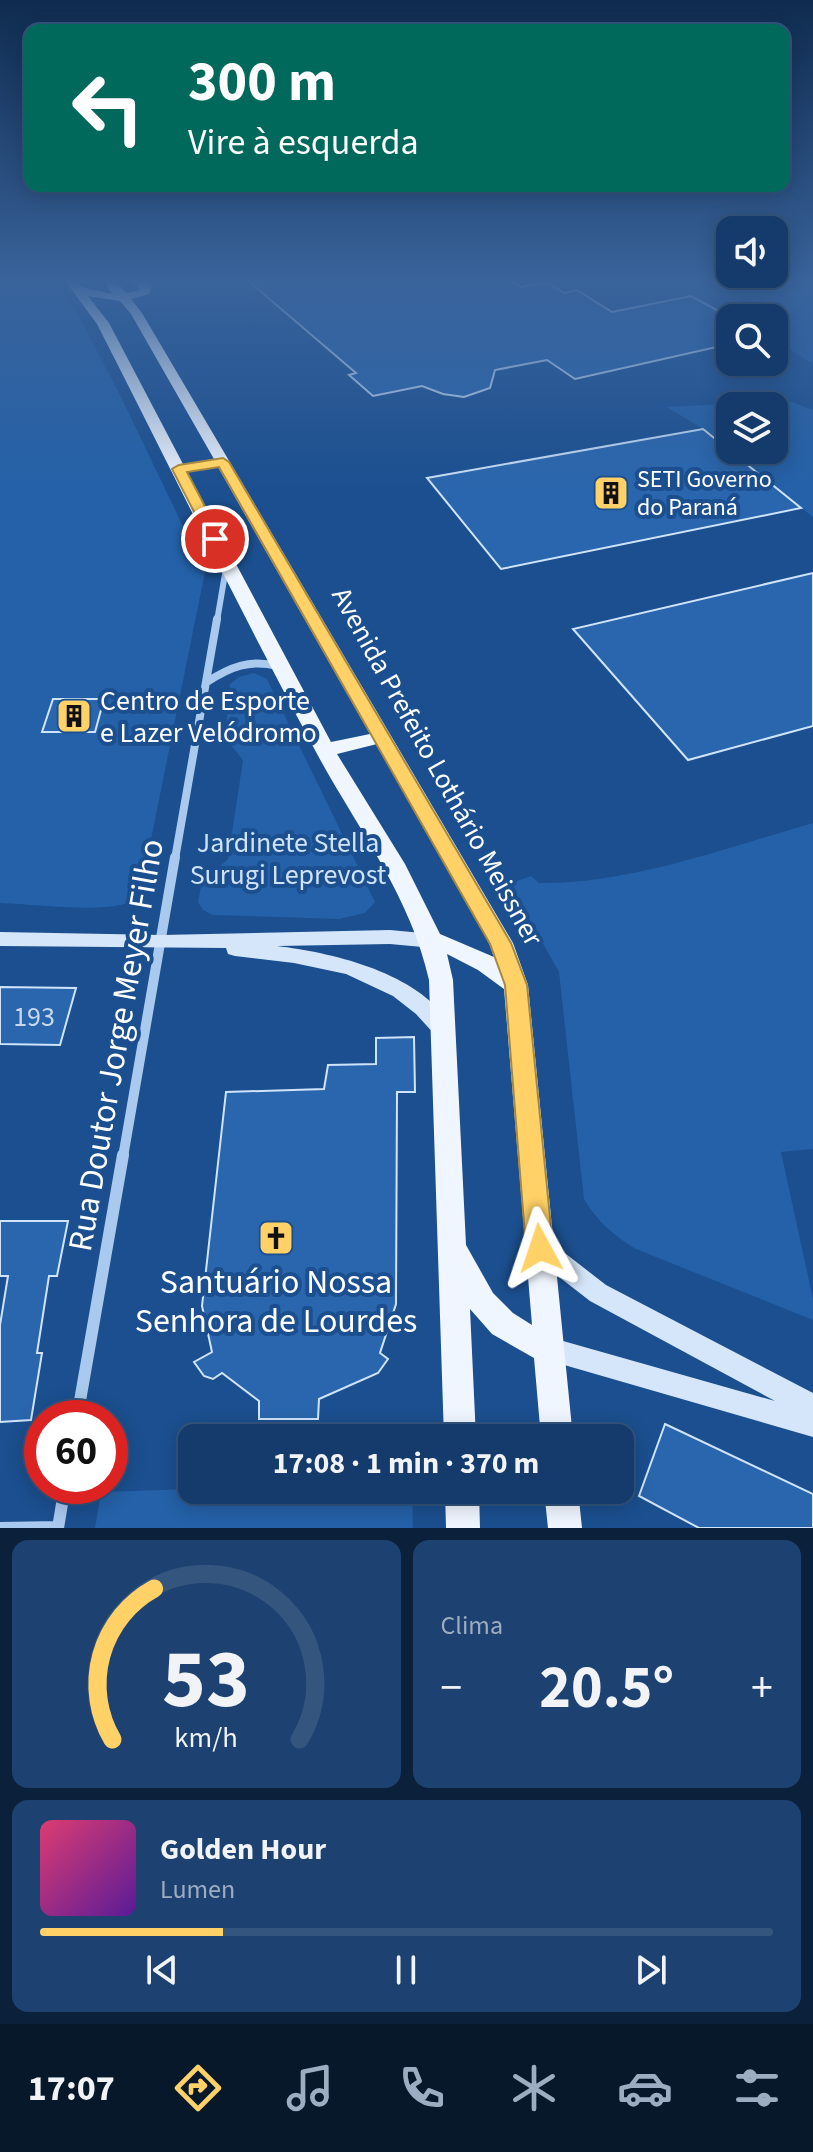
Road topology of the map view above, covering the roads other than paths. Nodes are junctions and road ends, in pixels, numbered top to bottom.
1 (117, 349) edge
2 (155, 349) edge
3 (223, 462) junction
4 (179, 469) junction
5 (227, 562) junction
6 (284, 671) junction
7 (207, 682) junction
8 (382, 737) junction
9 (325, 750) junction
10 (0, 939) edge
11 (433, 941) junction
12 (162, 942) junction
13 (516, 985) junction
14 (444, 1031) junction
15 (452, 1240) junction
16 (540, 1248) junction
17 (549, 1349) junction
18 (80, 1400) edge
19 (813, 1407) edge
20 (459, 1424) edge
21 (556, 1424) edge
22 (813, 1424) edge
23 (62, 1504) edge
24 (462, 1504) edge
25 (562, 1504) edge
26 (0, 1528) edge
27 (58, 1528) edge
28 (463, 1528) edge
29 (565, 1528) edge

1 - 4 main road
2 - 3 main road, Avenida Prefeito Lothário Meissner
3 - 4 main road
3 - 8 main road, Avenida Prefeito Lothário Meissner
4 - 5 main road
5 - 6 main road
5 - 7 street, Rua Doutor Jorge Meyer Filho
6 - 7 street
6 - 9 main road
7 - 12 street, Rua Doutor Jorge Meyer Filho
8 - 9 main road
8 - 13 main road, Avenida Prefeito Lothário Meissner
9 - 11 main road
10 - 12 main road
11 - 12 main road
11 - 13 main road
11 - 14 main road
12 - 14 main road
12 - 18 street, Rua Doutor Jorge Meyer Filho
13 - 16 main road, Avenida Prefeito Lothário Meissner
14 - 15 main road
15 - 17 main road
15 - 20 main road
16 - 17 main road, Avenida Prefeito Lothário Meissner
16 - 19 main road
17 - 21 main road, Avenida Prefeito Lothário Meissner
17 - 22 main road
23 - 27 street
24 - 28 main road
25 - 29 main road
26 - 27 street

